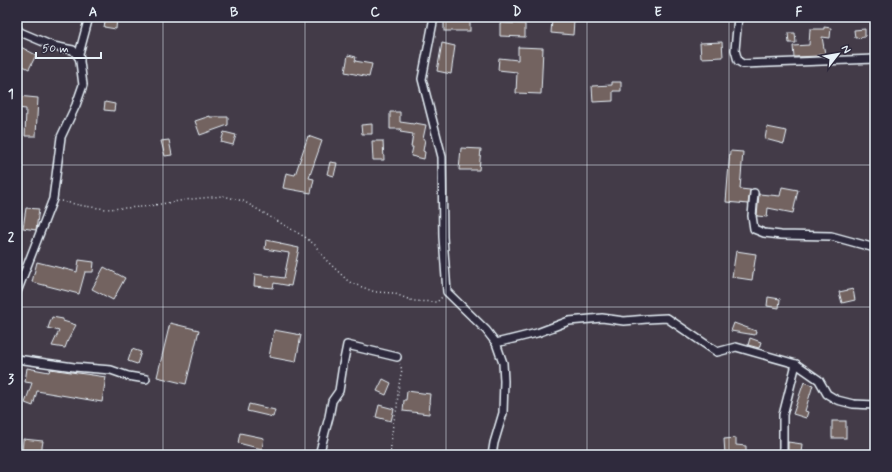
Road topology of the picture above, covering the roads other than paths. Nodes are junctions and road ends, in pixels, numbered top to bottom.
1 (89, 17) edge
2 (434, 17) edge
3 (738, 17) edge
4 (17, 28) edge
5 (80, 59) junction
6 (875, 59) edge
7 (754, 193) dead end
8 (875, 248) edge
9 (19, 281) edge
10 (17, 292) edge
11 (496, 343) junction
12 (17, 358) edge
13 (397, 358) road end
14 (796, 364) junction
15 (146, 379) dead end
16 (875, 405) edge
17 (319, 455) edge
18 (492, 455) edge
19 (783, 455) edge

1 - 5 street
2 - 11 street
3 - 6 street
4 - 5 street
5 - 9 street
7 - 8 street
9 - 10 street
11 - 14 street
11 - 18 street
12 - 15 street
13 - 17 street
14 - 16 street
14 - 19 street

